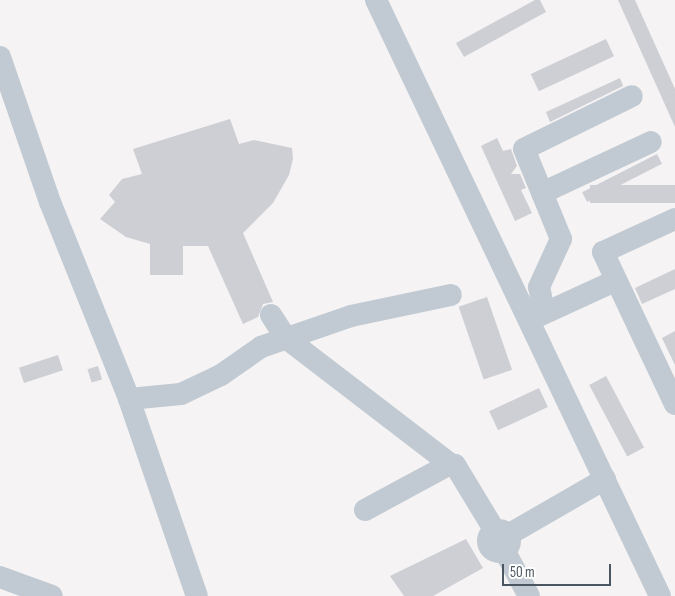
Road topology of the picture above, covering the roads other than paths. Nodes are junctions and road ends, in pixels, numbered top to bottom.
1 (376, 0) edge
2 (0, 57) edge
3 (632, 96) dead end
4 (651, 142) dead end
5 (542, 194) junction
6 (675, 219) edge
7 (616, 281) junction
8 (450, 295) dead end
9 (271, 315) dead end
10 (536, 317) junction
11 (286, 338) junction
12 (129, 399) junction
13 (675, 404) edge
14 (450, 464) junction
15 (605, 479) junction
16 (365, 510) dead end
17 (502, 539) junction
18 (0, 577) edge
19 (52, 596) edge
20 (196, 596) edge
21 (529, 596) edge
22 (660, 596) edge

1 - 10 street
2 - 12 street
3 - 5 street
4 - 5 street
5 - 10 street
6 - 7 street
7 - 10 street
7 - 13 street
8 - 11 street
9 - 11 street
10 - 15 street
11 - 12 street
11 - 14 street
12 - 20 street
14 - 16 street
14 - 17 street
15 - 17 street
15 - 22 street
17 - 21 street
18 - 19 street

